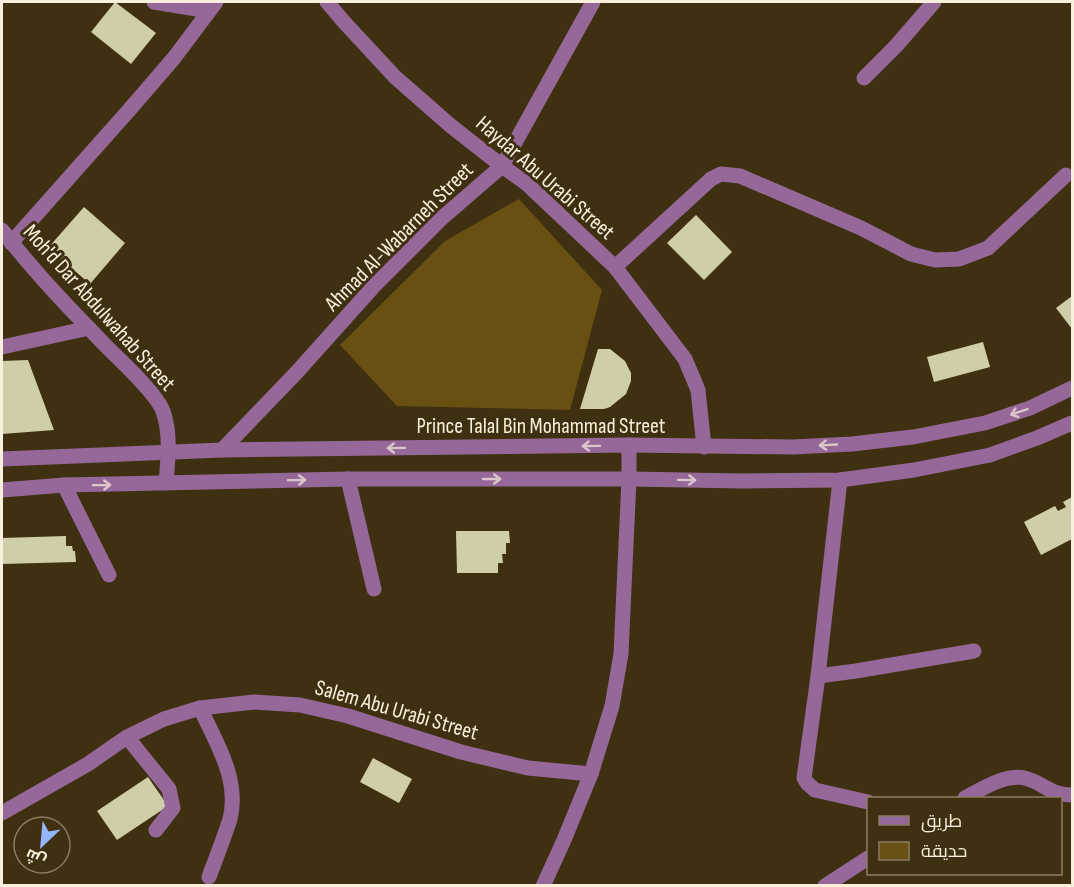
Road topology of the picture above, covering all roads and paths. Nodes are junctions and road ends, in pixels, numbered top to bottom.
1 (154, 2) edge
2 (327, 2) edge
3 (593, 2) edge
4 (933, 2) edge
5 (213, 6) edge
6 (864, 78) dead end
7 (502, 166) junction
8 (1066, 175) dead end
9 (2, 230) edge
10 (11, 243) junction
11 (615, 267) junction
12 (89, 328) junction
13 (2, 347) edge
14 (1072, 388) edge
15 (1072, 423) edge
16 (629, 445) junction
17 (705, 447) junction
18 (222, 450) junction
19 (168, 451) junction
20 (2, 459) edge
21 (348, 479) junction
22 (629, 479) junction
23 (840, 480) junction
24 (166, 483) junction
25 (64, 485) junction
26 (2, 490) edge
27 (109, 575) dead end
28 (374, 589) dead end
29 (974, 651) dead end
30 (818, 676) junction
31 (200, 708) junction
32 (127, 737) junction
33 (591, 774) junction
34 (1072, 795) edge
35 (967, 797) edge
36 (867, 802) edge
37 (2, 813) edge
38 (156, 830) dead end
39 (867, 859) edge
40 (210, 877) dead end
41 (543, 885) edge
42 (825, 885) edge

1 - 5 street
2 - 7 street, Haydar Abu Urabi Street
3 - 7 street, Ahmad Al-Wabarneh Street
4 - 6 street
5 - 10 street
7 - 11 street, Haydar Abu Urabi Street
7 - 18 street, Ahmad Al-Wabarneh Street
8 - 11 street
9 - 10 street, Moh'd Dar Abdulwahab Street
10 - 12 street, Moh'd Dar Abdulwahab Street
11 - 17 street, Haydar Abu Urabi Street
12 - 13 street
12 - 19 street, Moh'd Dar Abdulwahab Street
14 -> 17 street, Prince Talal Bin Mohammad Street
15 - 23 street
16 - 17 street, Prince Talal Bin Mohammad Street
16 -> 18 street, Prince Talal Bin Mohammad Street
16 - 22 street
18 - 19 street, Prince Talal Bin Mohammad Street
19 - 20 street, Prince Talal Bin Mohammad Street
19 - 24 street
21 -> 22 street
24 -> 21 street
21 - 28 street
22 -> 23 street
22 - 33 street
23 - 30 street
25 -> 24 street
25 - 26 street
25 - 27 street
29 - 30 street
30 - 36 street
31 - 32 street, Salem Abu Urabi Street
31 - 33 street, Salem Abu Urabi Street
31 - 40 street
32 - 37 street, Salem Abu Urabi Street
32 - 38 street
33 - 41 street
34 - 35 street
39 - 42 street

